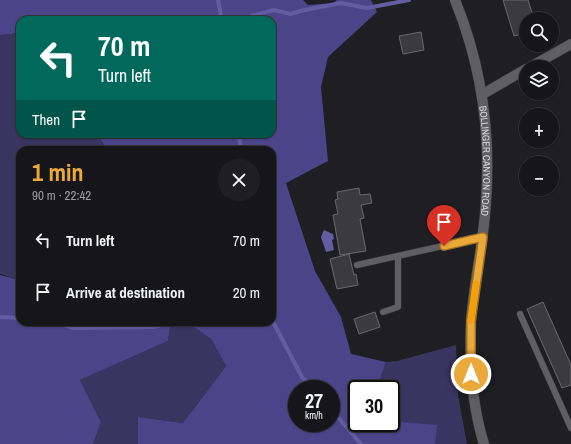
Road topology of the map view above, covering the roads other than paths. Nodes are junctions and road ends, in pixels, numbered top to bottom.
1 (455, 0) edge
2 (571, 44) edge
3 (542, 60) edge
4 (519, 73) edge
5 (482, 94) junction
6 (483, 237) junction
7 (398, 256) junction
8 (357, 265) dead end
9 (383, 312) dead end
10 (520, 314) dead end
11 (571, 428) edge
12 (484, 444) edge

1 - 5 street, BOLLINGER CANYON ROAD
2 - 3 street
4 - 5 street
5 - 6 street, BOLLINGER CANYON ROAD
6 - 7 lane
6 - 12 street, BOLLINGER CANYON ROAD
7 - 8 lane
7 - 9 lane
10 - 11 lane

